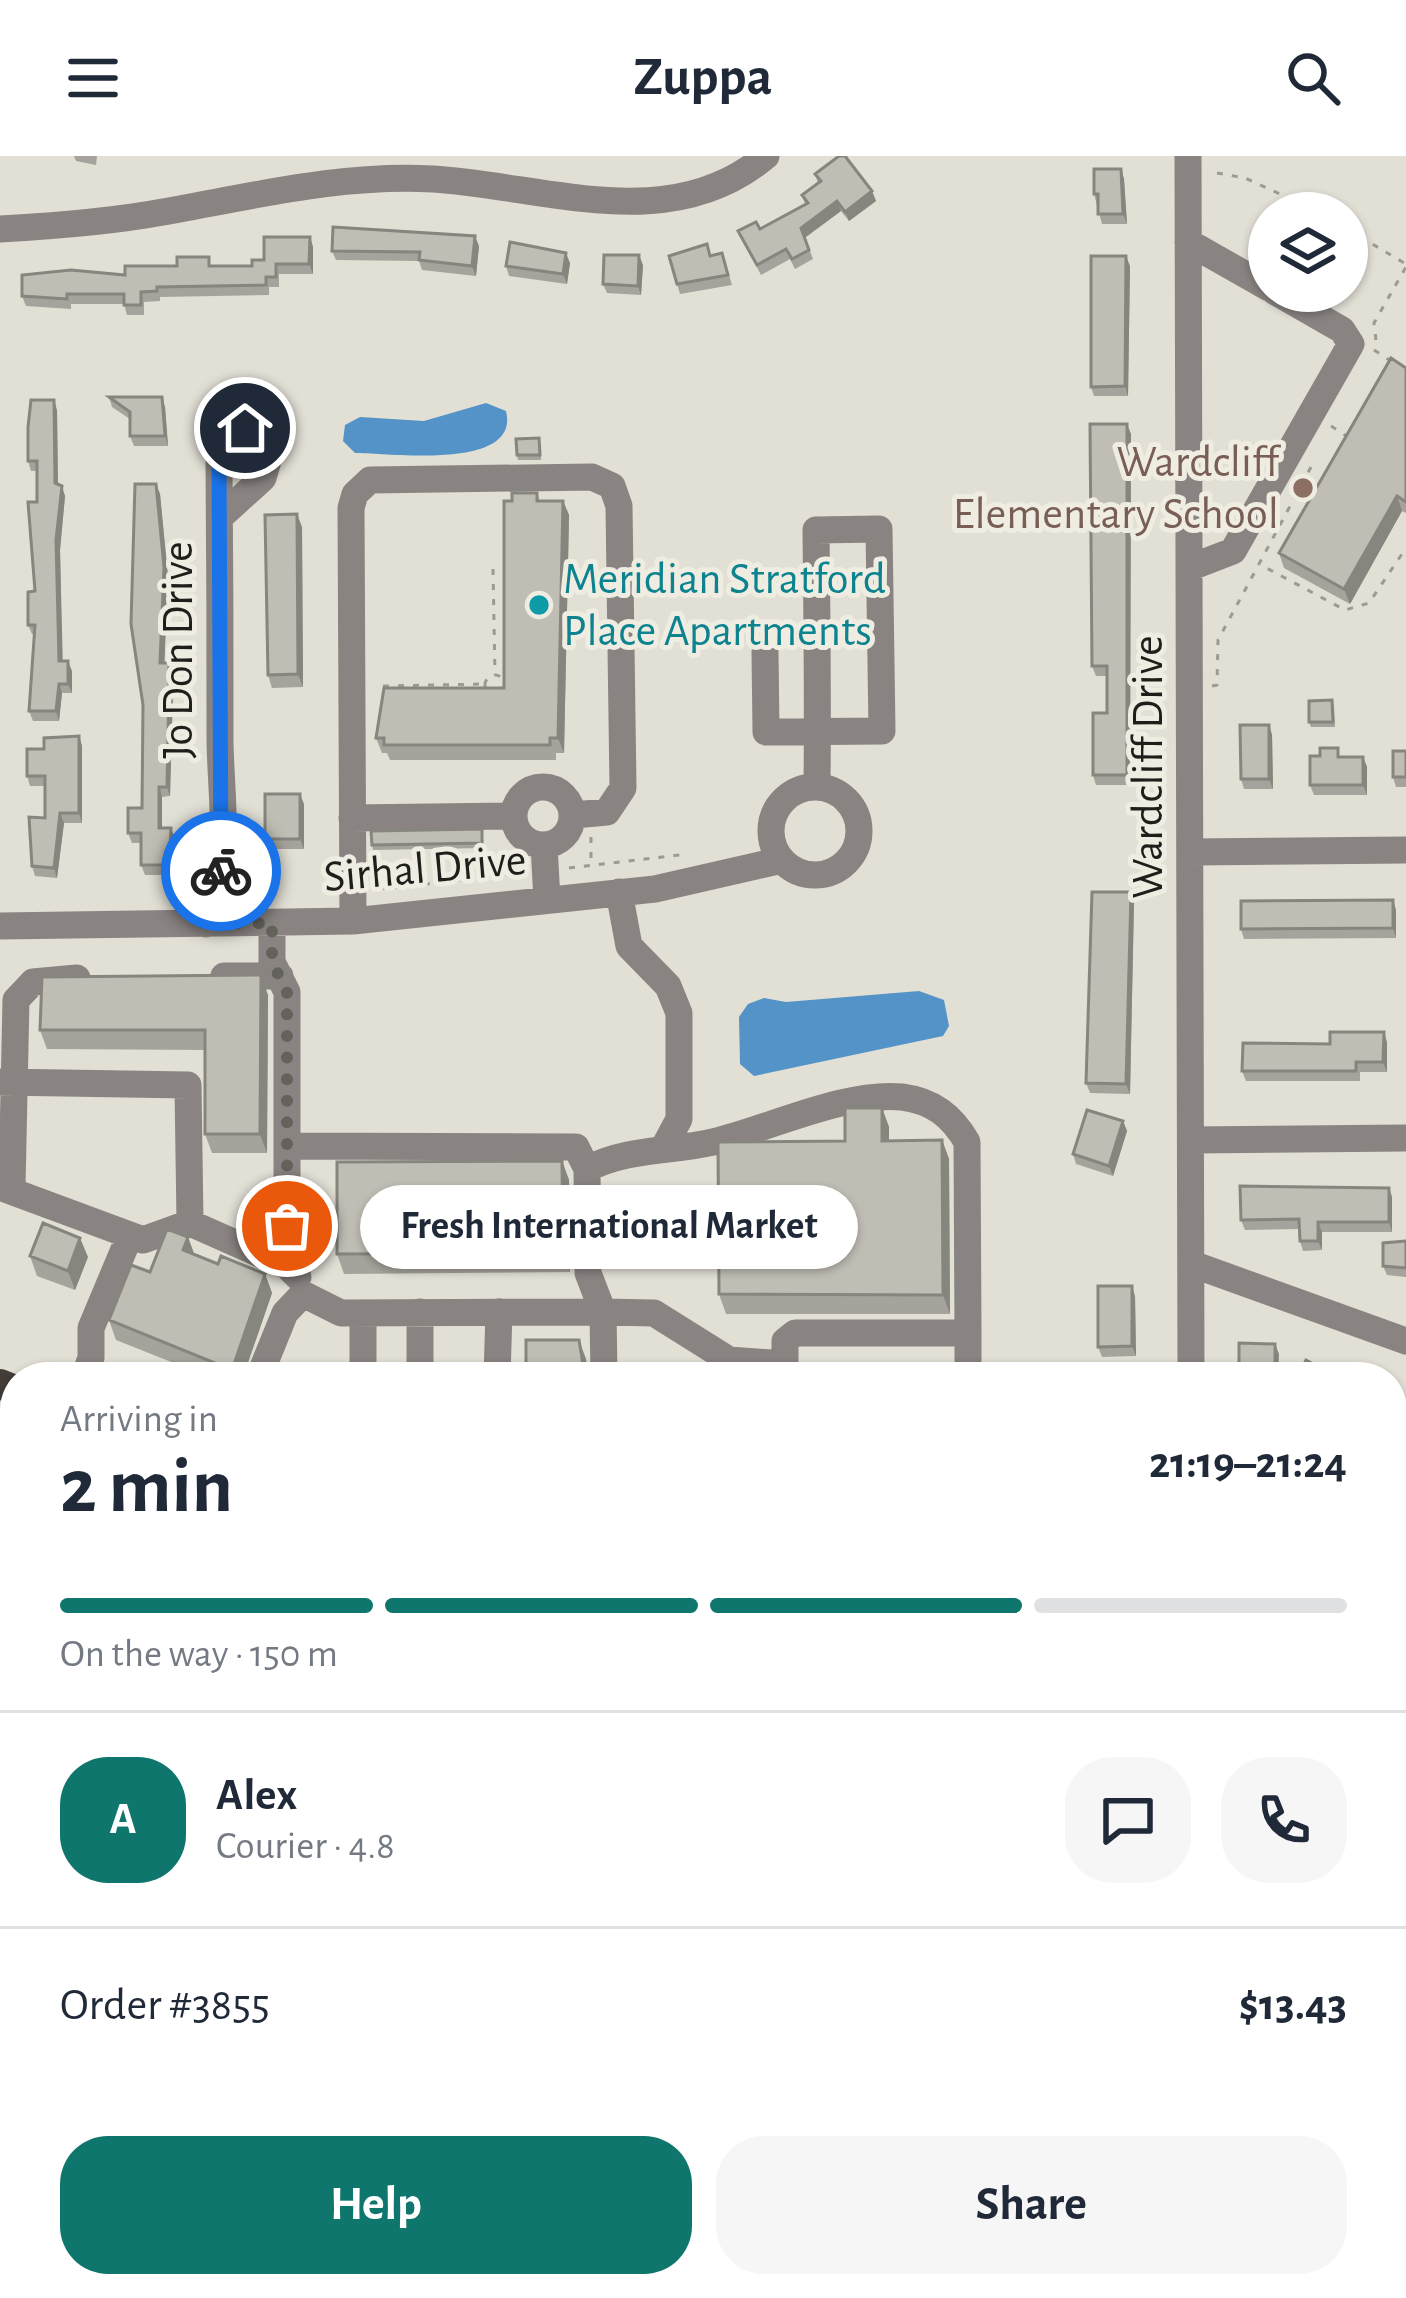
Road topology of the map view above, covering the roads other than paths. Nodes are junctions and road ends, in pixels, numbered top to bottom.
1 (766, 156) edge
2 (1188, 156) edge
3 (316, 169) edge
4 (0, 229) edge
5 (1188, 242) junction
6 (1248, 277) edge
7 (1310, 312) edge
8 (220, 517) dead end
9 (1189, 568) junction
10 (818, 674) junction
11 (818, 732) junction
12 (817, 787) junction
13 (574, 815) junction
14 (512, 816) junction
15 (352, 818) junction
16 (1406, 850) edge
17 (1190, 852) junction
18 (545, 858) junction
19 (782, 860) junction
20 (619, 892) junction
21 (548, 900) junction
22 (352, 907) junction
23 (272, 923) junction
24 (206, 924) junction
25 (0, 926) edge
26 (280, 976) junction
27 (101, 977) edge
28 (190, 977) edge
29 (7, 1081) edge
30 (1406, 1138) edge
31 (1191, 1140) junction
32 (287, 1146) junction
33 (664, 1147) junction
34 (587, 1169) junction
35 (6, 1187) edge
36 (190, 1223) junction
37 (130, 1235) junction
38 (1192, 1264) junction
39 (287, 1266) junction
40 (304, 1294) junction
41 (363, 1312) junction
42 (420, 1312) junction
43 (499, 1312) junction
44 (602, 1312) junction
45 (968, 1333) junction
46 (1406, 1342) edge
47 (90, 1362) edge
48 (265, 1362) edge
49 (363, 1362) edge
50 (420, 1362) edge
51 (497, 1362) edge
52 (604, 1362) edge
53 (740, 1362) edge
54 (785, 1362) edge
55 (968, 1362) edge
56 (1191, 1362) edge

1 - 3 street
2 - 5 street, Wardcliff Drive
3 - 4 street
5 - 6 street
5 - 9 street, Wardcliff Drive
7 - 9 street
8 - 24 street, Jo Don Drive
9 - 17 street, Wardcliff Drive
10 - 11 street
10 - 11 street
10 - 11 street
11 - 12 street
12 - 19 street
12 - 19 street, Sirhal Drive
13 - 14 street
13 - 15 street
13 - 18 street
14 - 15 street
14 - 18 street
15 - 22 street
16 - 17 street
17 - 31 street, Wardcliff Drive
18 - 21 street
19 - 20 street, Sirhal Drive
20 - 21 street, Sirhal Drive
20 - 33 street
21 - 22 street, Sirhal Drive
22 - 23 street, Sirhal Drive
23 - 24 street, Sirhal Drive
23 - 26 street
24 - 25 street, Sirhal Drive
26 - 28 street
26 - 32 street
27 - 29 street
29 - 35 street
29 - 36 street
30 - 31 street
31 - 38 street, Wardcliff Drive
32 - 34 street
32 - 39 street
33 - 34 street
33 - 45 street
34 - 44 street
35 - 37 street
36 - 37 street
36 - 39 street
37 - 47 street
38 - 46 street
38 - 56 street, Wardcliff Drive
39 - 40 street
40 - 41 street
40 - 48 street
41 - 42 street
41 - 49 street
42 - 43 street
42 - 50 street
43 - 44 street
43 - 51 street
44 - 52 street
44 - 53 street
45 - 54 street
45 - 55 street

